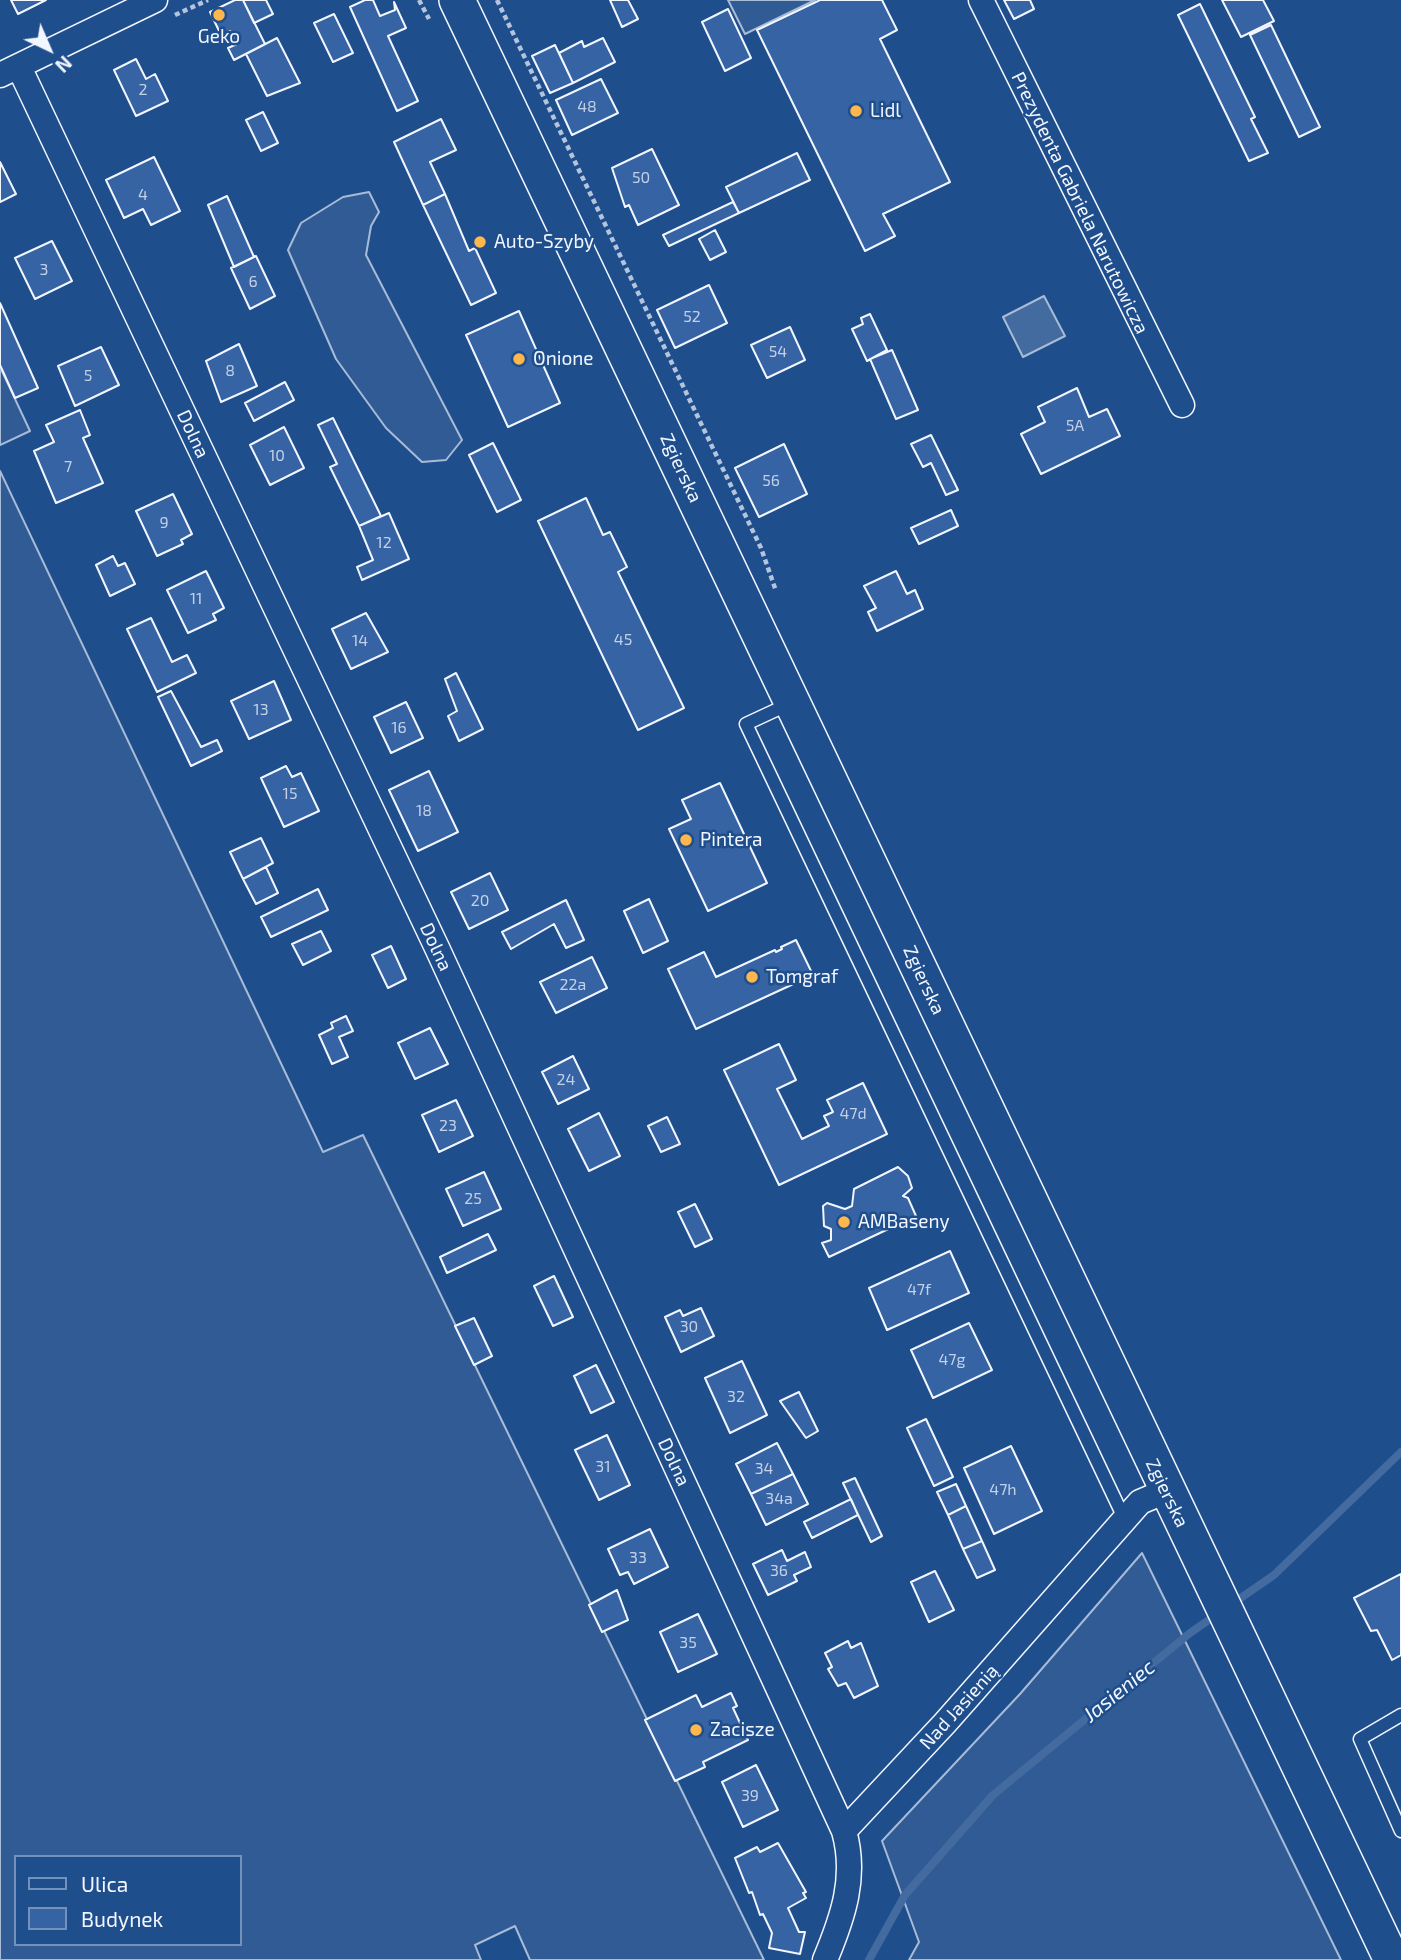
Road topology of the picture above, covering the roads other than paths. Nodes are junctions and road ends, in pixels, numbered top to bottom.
1 (155, 0) edge
2 (457, 0) edge
3 (981, 0) edge
4 (6, 68) edge
5 (1182, 405) dead end
6 (792, 703) junction
7 (1166, 1491) junction
8 (1125, 1520) junction
9 (1401, 1715) edge
10 (844, 1831) junction
11 (1401, 1831) edge
12 (1387, 1943) edge
13 (825, 1960) edge

1 - 4 street
2 - 6 main road, Zgierska
3 - 5 street, Prezydenta Gabriela Narutowicza
4 - 10 street, Dolna
6 - 7 main road, Zgierska
6 - 8 lane
7 - 8 street, Nad Jasienią
7 - 12 main road, Zgierska
8 - 10 street, Nad Jasienią
9 - 11 lane
10 - 13 street

